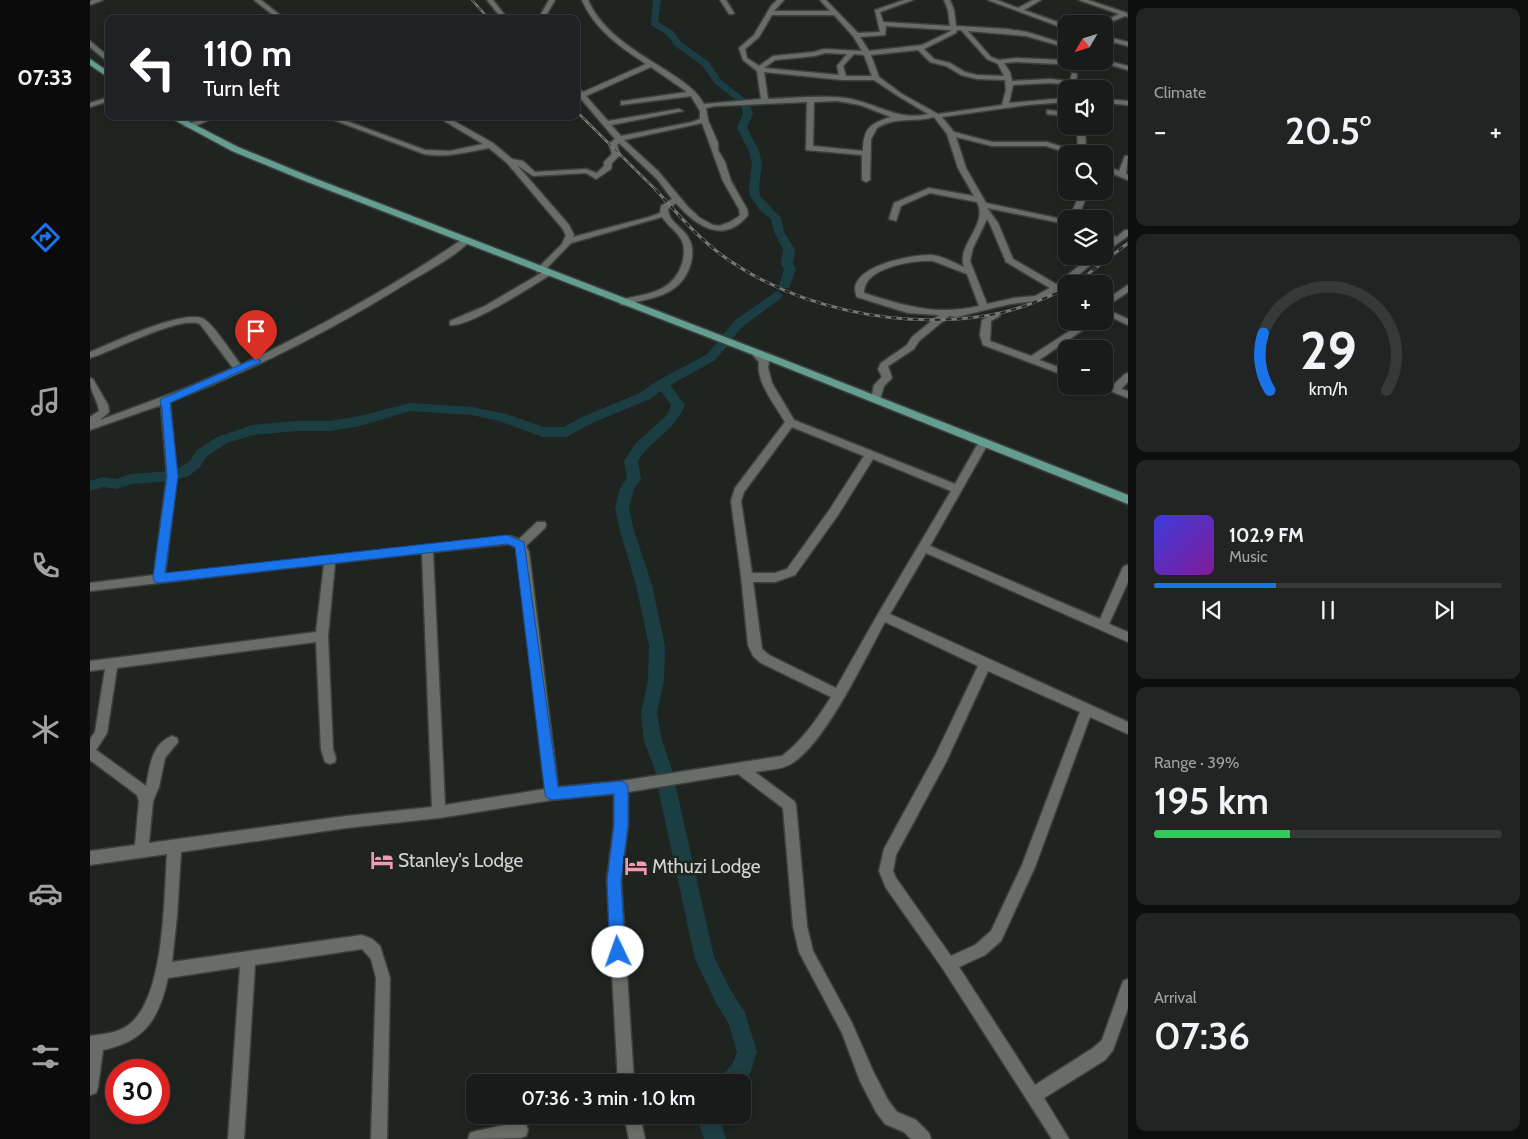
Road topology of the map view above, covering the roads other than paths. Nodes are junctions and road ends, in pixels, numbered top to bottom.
1 (100, 0) edge
2 (258, 0) edge
3 (490, 0) edge
4 (552, 0) edge
5 (585, 0) edge
6 (722, 0) edge
7 (781, 0) edge
8 (823, 0) edge
9 (910, 0) edge
10 (947, 0) edge
11 (991, 0) edge
12 (1038, 0) edge
13 (1082, 0) edge
14 (90, 3) edge
15 (1020, 9) junction
16 (772, 12) junction
17 (731, 13) dead end
18 (836, 13) junction
19 (1127, 14) edge
20 (277, 15) edge
21 (502, 15) edge
22 (543, 15) edge
23 (1113, 19) edge
24 (1058, 24) edge
25 (881, 25) junction
26 (952, 27) junction
27 (963, 29) junction
28 (856, 35) junction
29 (1113, 41) edge
30 (90, 43) edge
31 (1057, 43) dead end
32 (1128, 44) edge
33 (919, 47) junction
34 (852, 53) junction
35 (867, 53) junction
36 (105, 57) edge
37 (90, 60) edge
38 (998, 62) junction
39 (1058, 62) edge
40 (651, 64) junction
41 (1113, 64) edge
42 (1128, 68) edge
43 (760, 69) junction
44 (105, 73) edge
45 (1074, 74) dead end
46 (844, 78) junction
47 (876, 78) junction
48 (1009, 81) junction
49 (580, 92) edge
50 (580, 93) edge
51 (691, 94) junction
52 (105, 100) edge
53 (765, 100) junction
54 (810, 100) junction
55 (840, 100) junction
56 (1058, 101) edge
57 (1113, 102) edge
58 (624, 103) dead end
59 (1128, 103) edge
60 (90, 105) edge
61 (703, 106) junction
62 (1004, 106) junction
63 (679, 111) dead end
64 (1050, 112) dead end
65 (1058, 113) edge
66 (935, 115) junction
67 (896, 117) junction
68 (178, 120) edge
69 (204, 120) edge
70 (337, 120) edge
71 (446, 120) edge
72 (704, 120) junction
73 (606, 124) junction
74 (188, 126) junction
75 (951, 134) junction
76 (619, 139) junction
77 (490, 145) junction
78 (1058, 148) edge
79 (866, 153) junction
80 (1128, 158) edge
81 (510, 161) junction
82 (1113, 171) edge
83 (1125, 176) edge
84 (866, 180) dead end
85 (676, 200) junction
86 (982, 205) junction
87 (663, 214) junction
88 (893, 219) dead end
89 (1058, 220) edge
90 (1128, 232) edge
91 (1113, 238) edge
92 (1118, 240) junction
93 (466, 241) junction
94 (568, 241) junction
95 (1113, 244) edge
96 (1087, 265) edge
97 (544, 272) junction
98 (970, 272) junction
99 (1075, 275) edge
100 (1128, 288) edge
101 (1058, 289) joint
102 (622, 302) junction
103 (1113, 302) edge
104 (984, 309) junction
105 (946, 314) junction
106 (1113, 314) edge
107 (996, 316) dead end
108 (1126, 318) edge
109 (453, 323) dead end
110 (1078, 330) edge
111 (755, 352) junction
112 (90, 355) edge
113 (1032, 360) junction
114 (239, 369) junction
115 (1058, 369) edge
116 (1128, 376) edge
117 (90, 381) edge
118 (1114, 390) joint
119 (1128, 395) edge
120 (876, 400) junction
121 (165, 401) junction
122 (790, 422) junction
123 (91, 427) edge
124 (984, 442) junction
125 (870, 455) junction
126 (957, 489) junction
127 (1128, 500) edge
128 (541, 525) dead end
129 (520, 545) junction
130 (427, 548) junction
131 (924, 548) junction
132 (330, 560) junction
133 (1128, 569) edge
134 (747, 576) junction
135 (159, 578) junction
136 (90, 587) edge
137 (883, 616) junction
138 (1103, 625) junction
139 (322, 636) junction
140 (1128, 637) edge
141 (112, 663) junction
142 (985, 664) junction
143 (90, 666) edge
144 (838, 695) junction
145 (1087, 709) junction
146 (1128, 728) edge
147 (172, 742) dead end
148 (90, 748) edge
149 (90, 753) edge
150 (330, 758) dead end
151 (740, 770) junction
152 (621, 787) junction
153 (552, 794) junction
154 (146, 801) junction
155 (439, 812) junction
156 (174, 847) junction
157 (141, 852) junction
158 (90, 858) edge
159 (248, 959) junction
160 (948, 964) junction
161 (164, 971) junction
162 (1128, 986) edge
163 (93, 1043) edge
164 (626, 1074) edge
165 (90, 1088) edge
166 (1032, 1096) junction
167 (634, 1124) edge
168 (520, 1130) dead end
169 (236, 1139) edge
170 (379, 1139) edge
171 (476, 1139) edge
172 (637, 1139) edge
173 (923, 1139) edge
174 (1061, 1139) edge

1 - 14 street
2 - 20 street
3 - 21 street
4 - 22 street
5 - 40 street
6 - 17 street
7 - 16 street
8 - 18 street
9 - 25 street
10 - 26 street
11 - 15 street
12 - 15 street
13 - 19 street
15 - 24 street
16 - 18 street
16 - 43 street
18 - 28 street
19 - 23 street
25 - 26 street
25 - 28 street
26 - 27 street
26 - 33 street
27 - 31 street
27 - 38 street
28 - 35 street
29 - 32 street
30 - 36 street
33 - 35 street
33 - 48 street
34 - 35 street
34 - 43 street
34 - 46 street
35 - 47 street
37 - 44 main road
38 - 39 street
38 - 48 street
40 - 49 street
40 - 51 street
41 - 42 street
43 - 46 street
43 - 53 street
45 - 48 street
46 - 47 street
46 - 55 street
47 - 66 street
48 - 62 street
50 - 73 street
51 - 58 street
51 - 61 street
52 - 60 street
53 - 54 street
53 - 61 street
54 - 55 street
54 - 79 street
55 - 67 street
56 - 62 street
57 - 59 street
61 - 72 street
62 - 66 street
63 - 73 street
64 - 65 street
66 - 67 street
66 - 75 street
67 - 79 street
68 - 74 main road
69 - 74 street
70 - 77 street
71 - 77 street
72 - 76 street
72 - 85 street
73 - 76 street
74 - 93 main road
75 - 78 street
75 - 86 street
76 - 81 street
76 - 85 street
77 - 81 street
79 - 84 street
80 - 83 street
81 - 94 street
82 - 83 street
85 - 87 street
86 - 88 street
86 - 89 street
86 - 98 street
86 - 101 street
87 - 94 street
87 - 102 street
90 - 92 street
91 - 92 street
92 - 95 street
93 - 97 main road
93 - 114 street
94 - 97 street
96 - 99 street
97 - 102 main road
97 - 109 street
98 - 104 street
98 - 105 street
100 - 103 street
101 - 104 street
102 - 111 main road
104 - 105 street
105 - 120 street
106 - 108 street
107 - 113 street
110 - 113 street
111 - 120 main road
111 - 122 street
112 - 114 street
113 - 115 street
114 - 121 street
116 - 118 street
117 - 123 street
118 - 119 street
120 - 124 main road
121 - 123 street
121 - 135 street
122 - 125 street
122 - 134 street
124 - 126 street
124 - 127 main road
125 - 126 street
125 - 134 street
126 - 131 street
128 - 129 street
129 - 130 street
129 - 153 street
130 - 132 street
130 - 155 street
131 - 137 street
131 - 138 street
132 - 135 street
132 - 139 street
133 - 138 street
134 - 144 street
135 - 136 street
137 - 142 street
137 - 144 street
138 - 140 street
139 - 141 street
139 - 150 street
141 - 143 street
141 - 148 street
142 - 145 street
142 - 160 street
144 - 151 street
145 - 146 street
145 - 160 street
147 - 154 street
149 - 154 street
151 - 152 street
151 - 173 street
152 - 153 street
152 - 164 street
153 - 155 street
154 - 157 street
155 - 156 street
156 - 157 street
156 - 161 street
157 - 158 street
159 - 161 street
159 - 169 street
159 - 170 street
160 - 166 street
161 - 163 street
162 - 166 street
163 - 165 street
166 - 174 street
167 - 172 street
168 - 171 street

